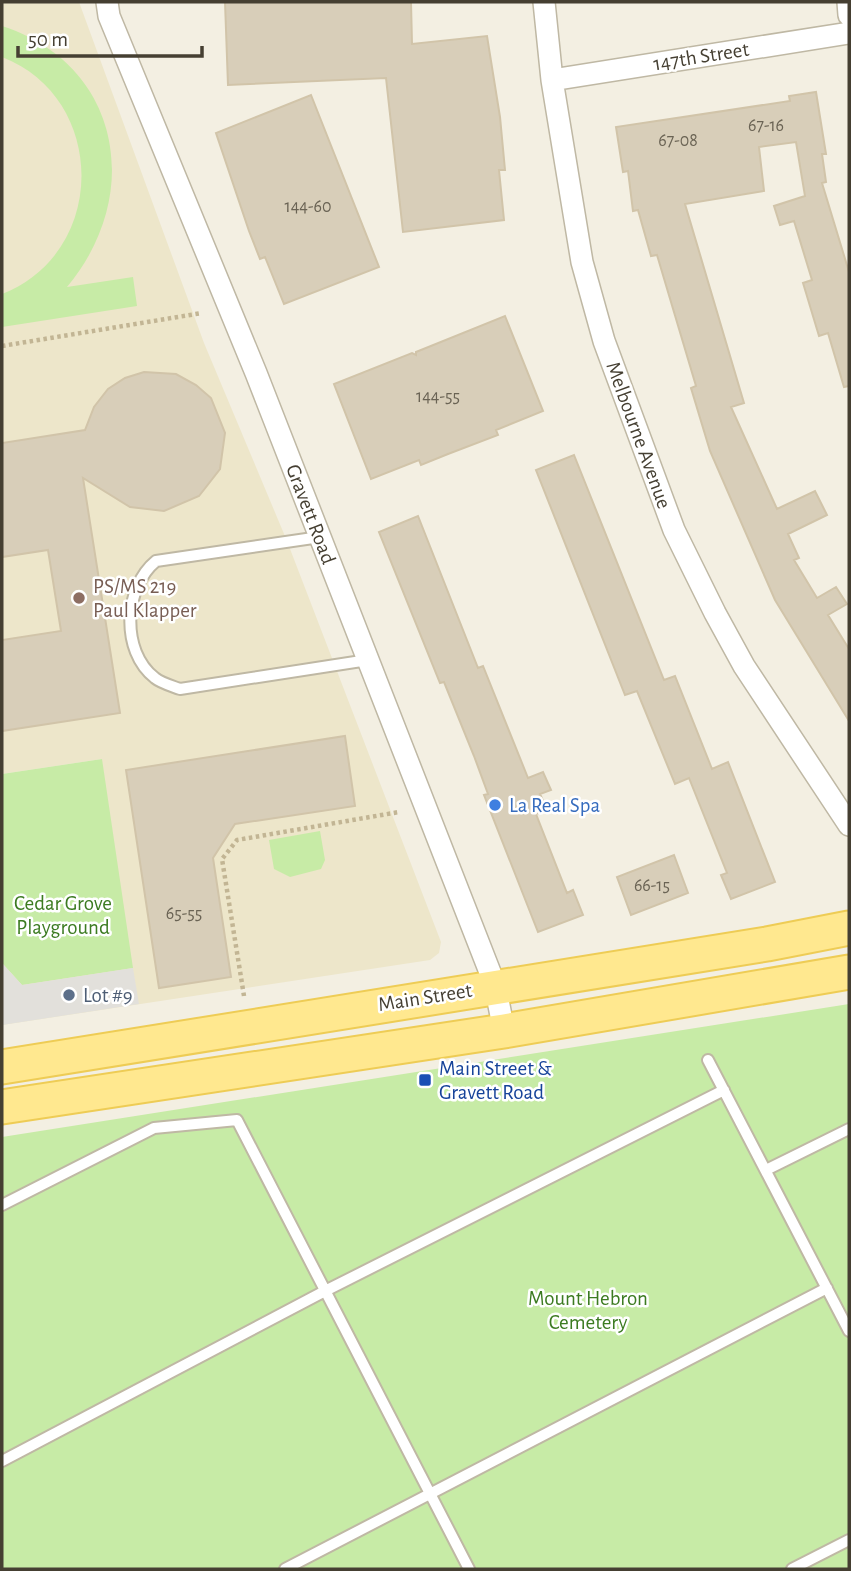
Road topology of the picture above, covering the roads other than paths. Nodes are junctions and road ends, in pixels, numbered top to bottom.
1 (107, 2) edge
2 (544, 2) edge
3 (848, 2) edge
4 (849, 15) edge
5 (849, 33) edge
6 (552, 80) junction
7 (320, 537) junction
8 (368, 660) junction
9 (846, 814) edge
10 (849, 928) edge
11 (849, 972) edge
12 (495, 985) junction
13 (504, 1031) junction
14 (708, 1060) dead end
15 (2, 1067) edge
16 (724, 1090) junction
17 (2, 1107) edge
18 (849, 1129) edge
19 (766, 1170) junction
20 (2, 1205) edge
21 (827, 1288) junction
22 (325, 1291) junction
23 (849, 1331) edge
24 (2, 1461) edge
25 (430, 1493) junction
26 (849, 1540) edge
27 (285, 1569) edge
28 (469, 1569) edge
29 (792, 1569) edge

1 - 7 street, Gravett Road
2 - 6 street, Melbourne Avenue
3 - 4 street
5 - 6 street, 147th Street
6 - 9 street, Melbourne Avenue
7 - 8 street, Gravett Road
7 - 8 lane
8 - 12 street, Gravett Road
10 - 12 main road, Main Street
11 - 13 main road
12 - 13 street, Gravett Road
12 - 15 main road, Main Street
13 - 17 main road
14 - 16 lane
16 - 19 lane
16 - 22 lane
18 - 19 lane
19 - 21 lane
20 - 22 lane
21 - 23 lane
21 - 25 lane
22 - 24 lane
22 - 25 lane
25 - 27 lane
25 - 28 lane
26 - 29 lane

